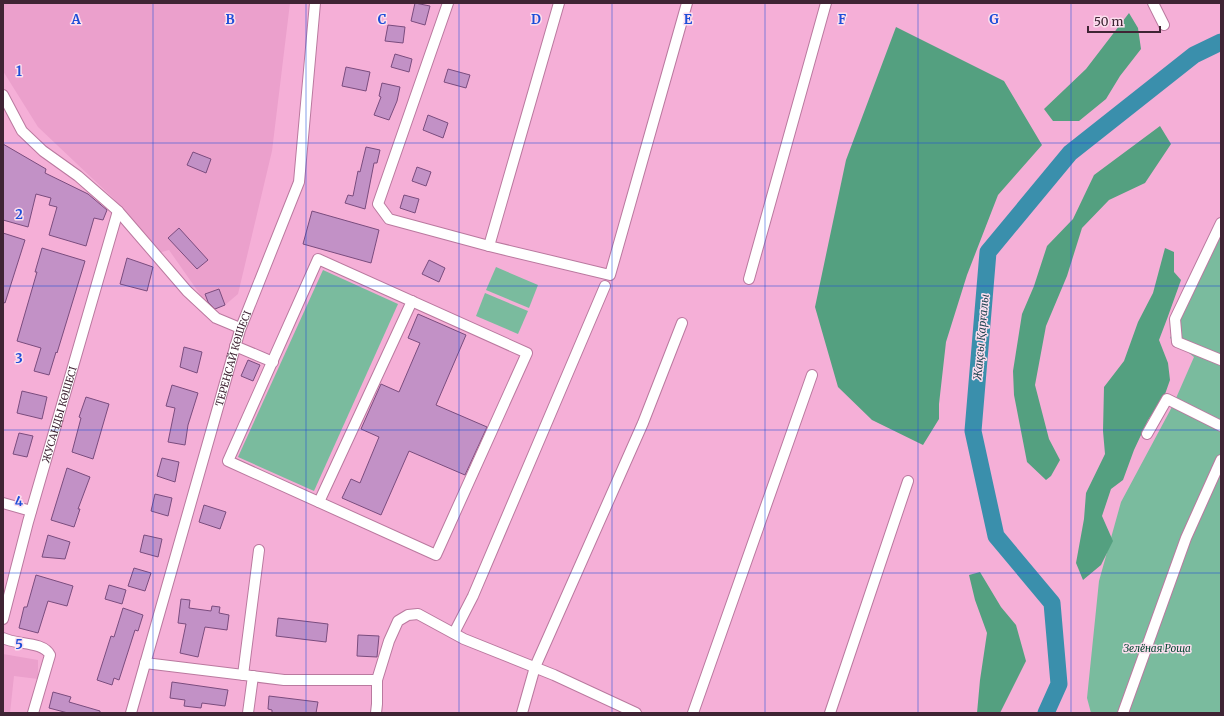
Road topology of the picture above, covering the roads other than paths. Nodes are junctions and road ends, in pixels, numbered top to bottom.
1 (314, 3) edge
2 (448, 3) edge
3 (559, 3) edge
4 (687, 3) edge
5 (826, 3) edge
6 (1153, 3) edge
7 (1164, 25) dead end
8 (3, 95) edge
9 (6, 111) edge
10 (118, 211) junction
11 (1221, 223) edge
12 (489, 246) junction
13 (749, 279) dead end
14 (605, 286) dead end
15 (412, 301) junction
16 (682, 323) dead end
17 (240, 328) junction
18 (235, 346) junction
19 (1221, 360) edge
20 (273, 362) junction
21 (812, 375) dead end
22 (1221, 426) edge
23 (1147, 434) dead end
24 (1221, 460) edge
25 (908, 481) dead end
26 (319, 502) junction
27 (3, 503) edge
28 (31, 511) junction
29 (259, 550) dead end
30 (3, 619) edge
31 (454, 633) junction
32 (3, 638) edge
33 (145, 663) junction
34 (535, 667) junction
35 (248, 676) junction
36 (377, 680) junction
37 (33, 713) edge
38 (131, 713) edge
39 (248, 713) edge
40 (376, 713) edge
41 (522, 713) edge
42 (636, 713) edge
43 (692, 713) edge
44 (830, 713) edge
45 (1123, 713) edge

1 - 17 street, ТЕРЕҢСАЙ КӨШЕСІ
2 - 12 street
3 - 12 street
4 - 12 street
5 - 13 street
6 - 7 street
8 - 9 street
9 - 10 street
10 - 17 street
10 - 28 street, ЖУСАНДЫ КӨШЕСІ
11 - 19 street
14 - 31 street
15 - 20 street
15 - 26 street
15 - 26 street
16 - 34 street
17 - 18 street, ТЕРЕҢСАЙ КӨШЕСІ
18 - 20 street
18 - 33 street, ТЕРЕҢСАЙ КӨШЕСІ
20 - 26 street
21 - 43 street
22 - 23 street
24 - 45 street
25 - 44 street
27 - 28 street
28 - 30 street, ЖУСАНДЫ КӨШЕСІ
29 - 35 street
31 - 34 street
31 - 36 street
32 - 37 street
33 - 35 street
33 - 38 street, ТЕРЕҢСАЙ КӨШЕСІ
34 - 41 street
34 - 42 street
35 - 36 street
35 - 39 street
36 - 40 street

